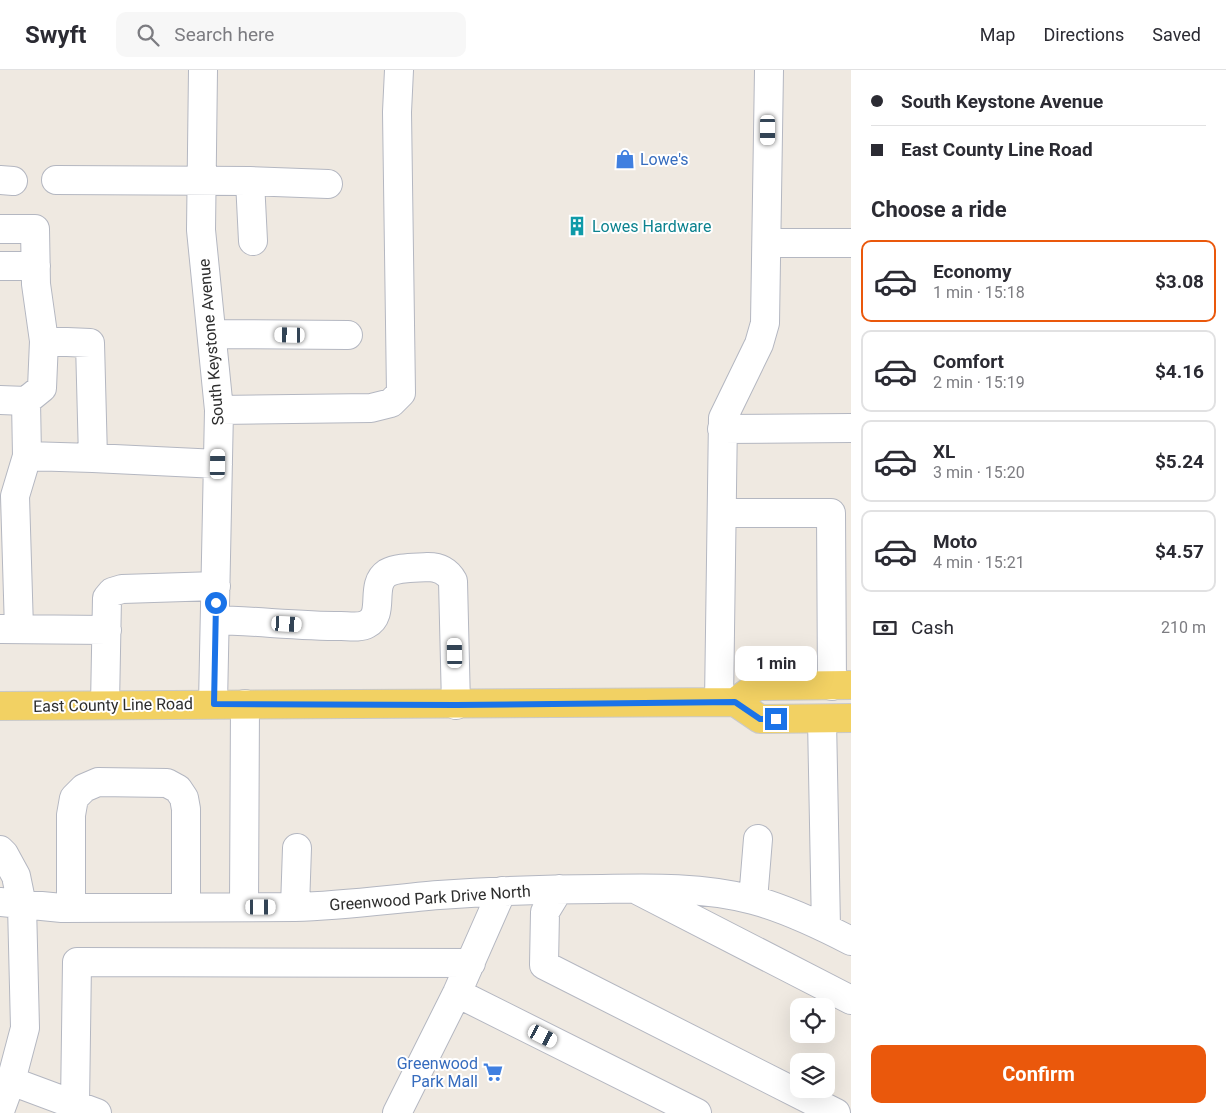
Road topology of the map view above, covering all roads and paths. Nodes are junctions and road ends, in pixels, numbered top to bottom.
1 (203, 70) edge
2 (399, 70) edge
3 (769, 70) edge
4 (56, 180) dead end
5 (201, 181) junction
6 (250, 181) junction
7 (328, 184) dead end
8 (0, 229) edge
9 (253, 241) dead end
10 (766, 243) junction
11 (851, 243) edge
12 (0, 266) edge
13 (36, 266) junction
14 (212, 334) junction
15 (348, 335) dead end
16 (44, 341) junction
17 (13, 400) edge
18 (219, 410) junction
19 (851, 428) edge
20 (722, 429) junction
21 (27, 456) junction
22 (93, 458) junction
23 (218, 464) junction
24 (722, 513) junction
25 (216, 586) junction
26 (215, 620) junction
27 (10, 629) edge
28 (107, 630) junction
29 (842, 685) edge
30 (727, 702) junction
31 (214, 704) junction
32 (245, 704) junction
33 (105, 705) junction
34 (456, 705) junction
35 (0, 706) edge
36 (822, 718) junction
37 (851, 718) edge
38 (758, 839) dead end
39 (297, 848) dead end
40 (0, 850) edge
41 (632, 888) junction
42 (559, 889) junction
43 (502, 891) junction
44 (753, 900) junction
45 (11, 904) edge
46 (186, 907) junction
47 (244, 907) junction
48 (295, 907) junction
49 (72, 908) junction
50 (826, 928) junction
51 (851, 941) edge
52 (470, 963) junction
53 (457, 993) junction
54 (851, 1000) edge
55 (11, 1081) junction
56 (73, 1108) edge
57 (0, 1111) edge
58 (396, 1113) edge
59 (697, 1113) edge
60 (836, 1113) edge

1 - 5 street, South Keystone Avenue
2 - 18 street
3 - 10 street
4 - 5 street
5 - 6 street
5 - 14 street, South Keystone Avenue
6 - 7 street
6 - 9 street
8 - 13 street
10 - 11 street
10 - 20 street
12 - 13 street
13 - 16 street
14 - 15 street
14 - 18 street, South Keystone Avenue
16 - 17 street
16 - 22 street
17 - 21 street
18 - 23 street, South Keystone Avenue
19 - 20 street
20 - 24 street
21 - 22 street
21 - 27 street
22 - 23 street
23 - 25 street, South Keystone Avenue
24 - 29 street
24 - 30 street
25 - 26 street, South Keystone Avenue
25 - 28 street
26 - 31 street, South Keystone Avenue
26 - 34 street
27 - 28 street
28 - 33 street
29 - 30 main road
30 - 34 main road, East County Line Road
30 - 36 main road
31 - 32 main road, East County Line Road
31 - 33 main road, East County Line Road
32 - 34 main road, East County Line Road
32 - 47 street
33 - 35 main road, East County Line Road
36 - 37 main road
36 - 50 street
38 - 44 street
39 - 48 street
40 - 45 street
41 - 42 street, Greenwood Park Drive North
41 - 44 street, Greenwood Park Drive North
41 - 54 street
42 - 43 street, Greenwood Park Drive North
42 - 60 street
43 - 48 street, Greenwood Park Drive North
43 - 52 street
44 - 50 street, Greenwood Park Drive North
45 - 49 street, Greenwood Park Drive North
45 - 55 street
46 - 47 street, Greenwood Park Drive North
46 - 49 street, Greenwood Park Drive North
46 - 49 street
47 - 48 street, Greenwood Park Drive North
50 - 51 street, Greenwood Park Drive North
52 - 53 street
52 - 56 street
53 - 58 street
53 - 59 street
55 - 56 street
55 - 57 street

